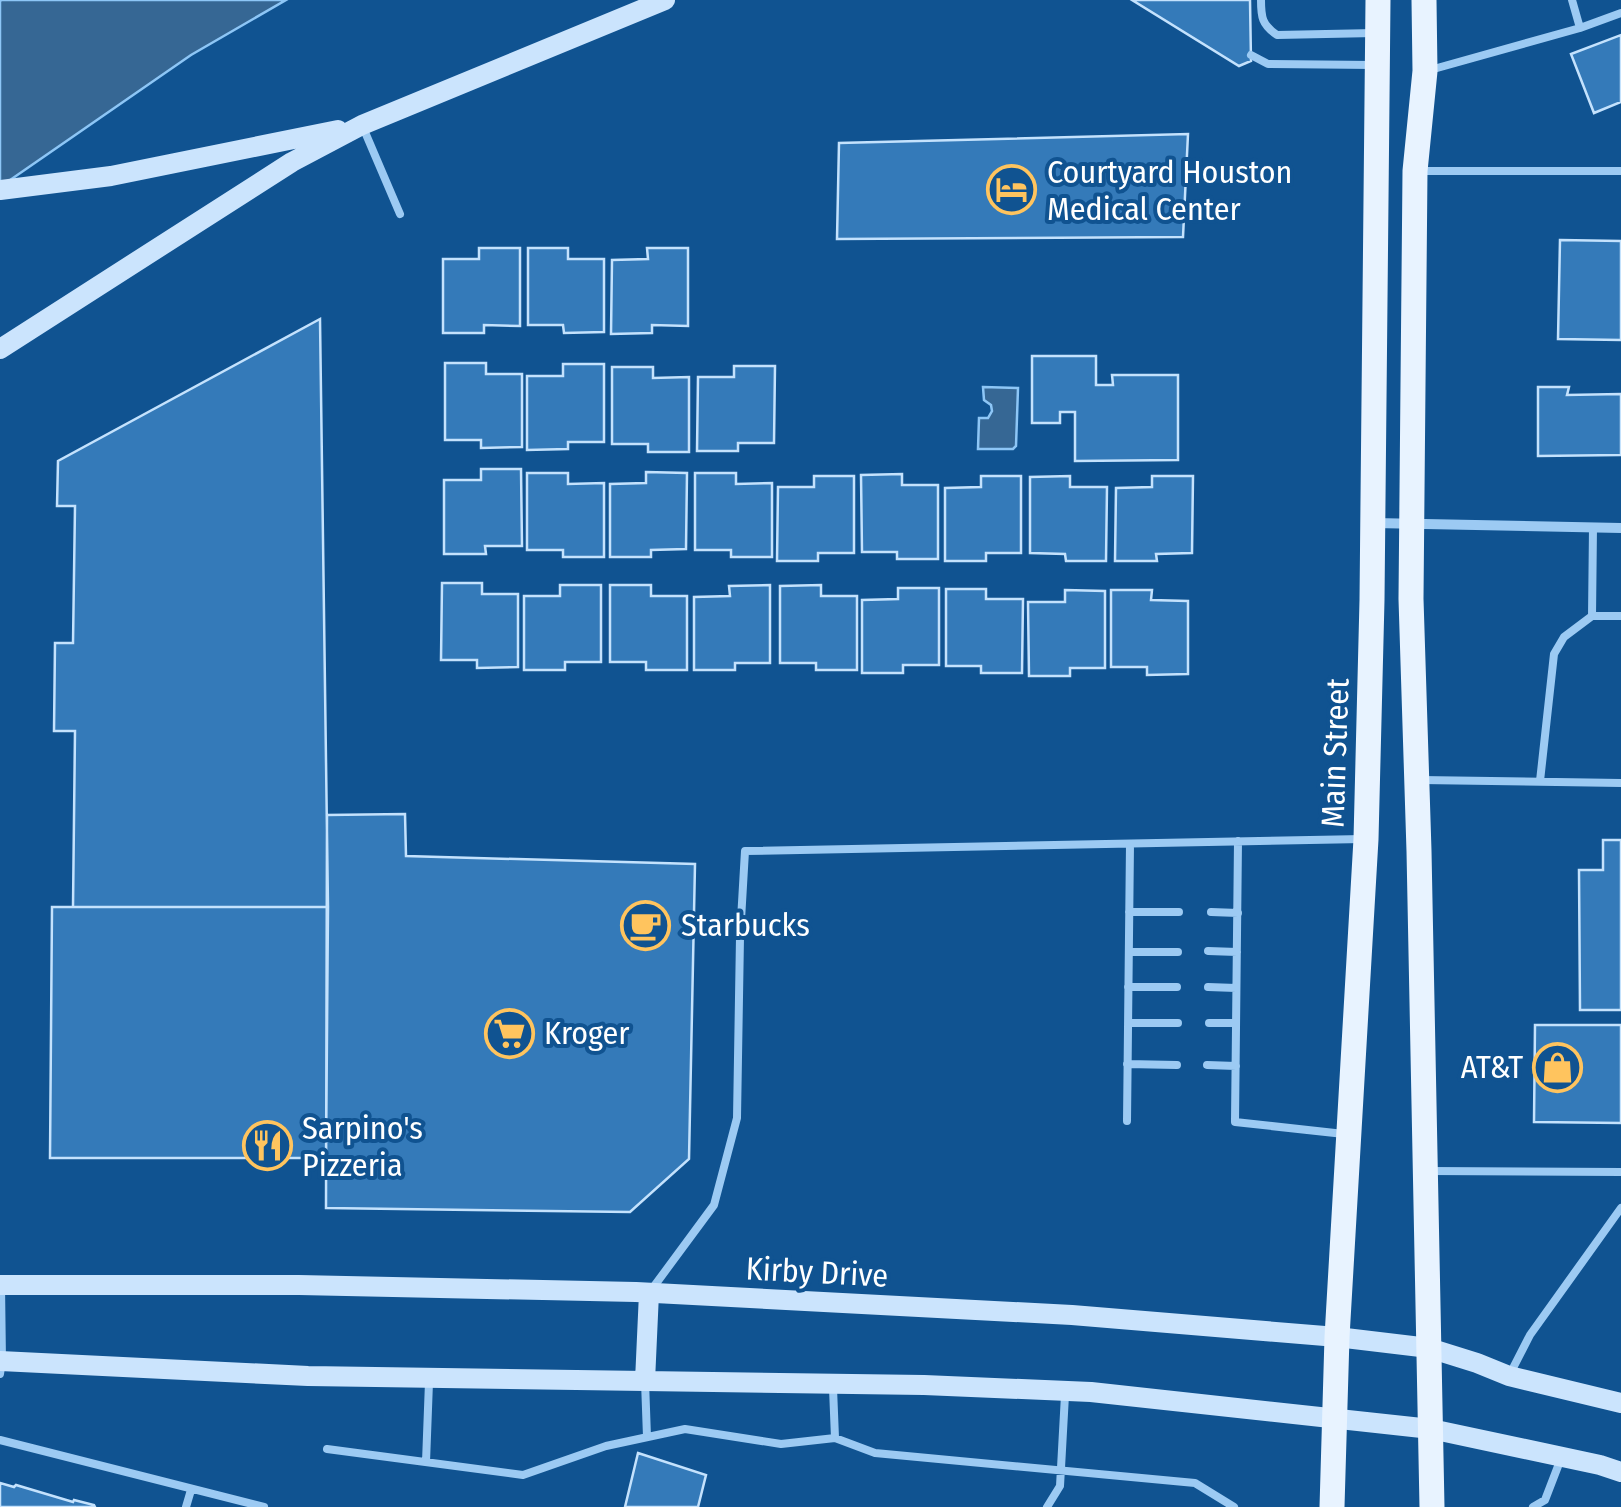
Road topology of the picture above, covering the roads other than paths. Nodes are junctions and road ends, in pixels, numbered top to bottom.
1 (665, 0) edge
2 (1262, 0) edge
3 (1378, 0) edge
4 (1424, 0) edge
5 (1572, 0) edge
6 (1621, 14) edge
7 (1580, 28) junction
8 (1379, 32) junction
9 (1251, 55) dead end
10 (1379, 66) junction
11 (1425, 71) junction
12 (362, 125) junction
13 (1415, 171) junction
14 (1621, 171) edge
15 (0, 190) edge
16 (400, 214) dead end
17 (0, 349) edge
18 (1373, 524) junction
19 (1412, 524) junction
20 (1593, 527) junction
21 (1621, 528) edge
22 (1592, 616) junction
23 (1621, 616) edge
24 (1416, 780) junction
25 (1540, 781) junction
26 (1621, 784) edge
27 (1366, 838) junction
28 (1238, 841) junction
29 (1130, 844) junction
30 (1129, 912) junction
31 (1179, 912) dead end
32 (1211, 912) dead end
33 (1238, 913) junction
34 (1129, 952) junction
35 (1178, 952) dead end
36 (1208, 952) dead end
37 (1237, 952) junction
38 (1128, 987) junction
39 (1178, 988) dead end
40 (1208, 988) dead end
41 (1236, 988) junction
42 (1128, 1023) junction
43 (1178, 1023) dead end
44 (1209, 1023) dead end
45 (1236, 1023) junction
46 (1128, 1064) junction
47 (1177, 1065) dead end
48 (1207, 1065) dead end
49 (1236, 1066) junction
50 (1127, 1121) dead end
51 (1348, 1134) junction
52 (1424, 1170) junction
53 (1621, 1172) edge
54 (1621, 1208) edge
55 (1, 1285) edge
56 (649, 1293) junction
57 (1337, 1338) junction
58 (1429, 1348) junction
59 (1, 1365) edge
60 (1509, 1376) junction
61 (429, 1377) junction
62 (645, 1381) junction
63 (833, 1384) junction
64 (1066, 1390) junction
65 (1621, 1404) edge
66 (1333, 1419) junction
67 (1431, 1429) junction
68 (647, 1437) junction
69 (835, 1438) junction
70 (0, 1440) edge
71 (326, 1449) dead end
72 (1561, 1456) junction
73 (426, 1462) junction
74 (1062, 1468) junction
75 (1621, 1472) edge
76 (190, 1490) junction
77 (1547, 1504) edge
78 (186, 1507) edge
79 (264, 1507) edge
80 (1047, 1507) edge
81 (1234, 1507) edge
82 (1332, 1507) edge
83 (1432, 1507) edge
84 (1533, 1507) edge

1 - 12 main road
2 - 8 lane
3 - 8 main road, Main Street
4 - 11 main road
5 - 7 lane
6 - 7 lane
7 - 11 lane
8 - 10 main road, Main Street
9 - 10 lane
10 - 18 main road, Main Street
11 - 13 main road
12 - 15 main road
12 - 16 lane
12 - 17 main road
13 - 14 lane
13 - 19 main road
18 - 19 street
18 - 27 main road, Main Street
19 - 20 street
19 - 24 main road
20 - 21 street
20 - 22 lane
22 - 23 lane
22 - 25 lane
24 - 25 lane
24 - 52 main road
25 - 26 lane
27 - 28 lane
27 - 51 main road, Main Street
28 - 29 lane
28 - 33 lane
29 - 30 lane
29 - 56 lane
30 - 31 lane
30 - 34 lane
32 - 33 lane
33 - 37 lane
34 - 35 lane
34 - 38 lane
36 - 37 lane
37 - 41 lane
38 - 39 lane
38 - 42 lane
40 - 41 lane
41 - 45 lane
42 - 43 lane
42 - 46 lane
44 - 45 lane
45 - 49 lane
46 - 47 lane
46 - 50 lane
48 - 49 lane
49 - 51 lane
51 - 57 main road, Main Street
52 - 53 lane
52 - 58 main road
54 - 60 lane
55 - 56 main road, Kirby Drive
55 - 59 lane
56 - 57 main road, Kirby Drive
56 - 62 main road
57 - 58 main road, Kirby Drive
57 - 66 main road, Main Street
58 - 60 main road, Kirby Drive
58 - 67 main road
59 - 61 main road
60 - 65 main road, Kirby Drive
61 - 62 main road
61 - 73 lane
62 - 63 main road
62 - 68 lane
63 - 64 main road
63 - 69 lane
64 - 66 main road
64 - 74 lane
66 - 67 main road
66 - 82 main road, Main Street
67 - 72 main road
67 - 83 main road
68 - 69 lane
68 - 73 lane
69 - 74 lane
70 - 76 lane
71 - 73 lane
72 - 75 main road
72 - 77 lane
74 - 80 lane
74 - 81 lane
76 - 78 lane
76 - 79 lane
77 - 84 lane

